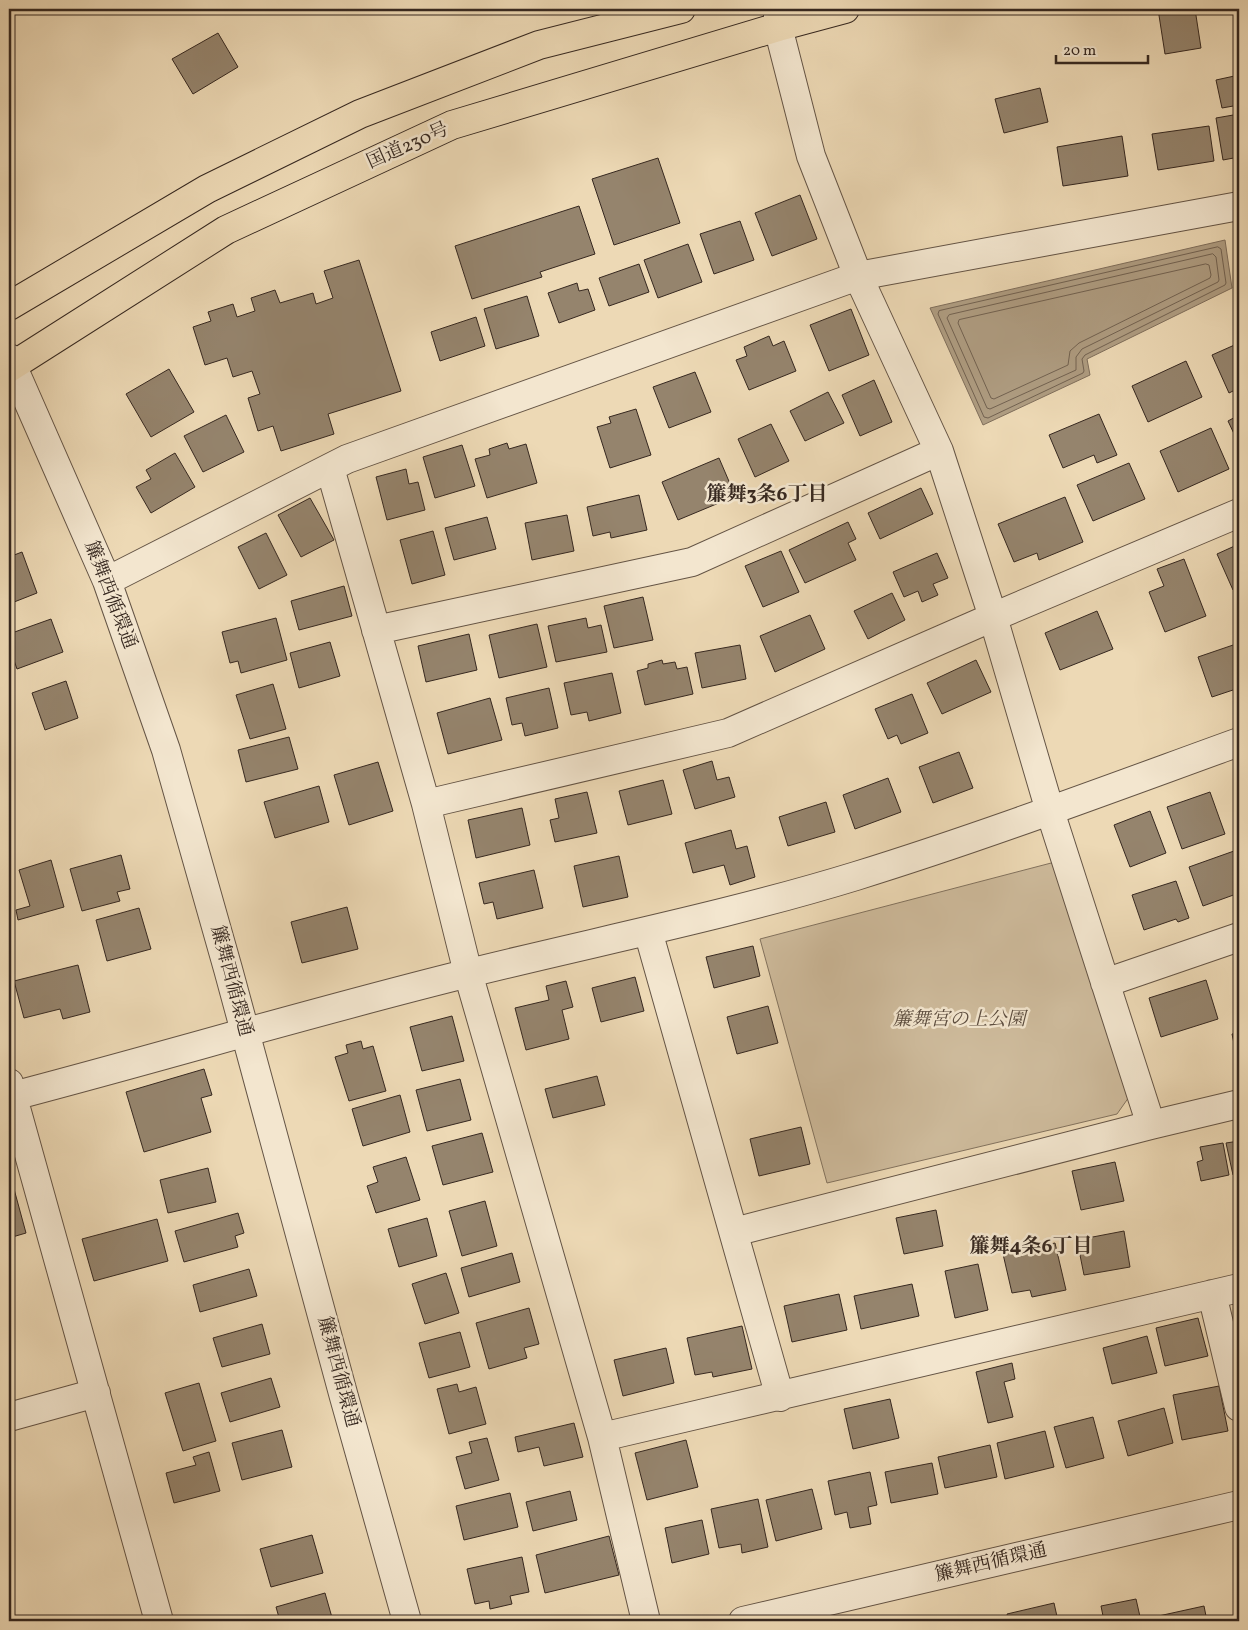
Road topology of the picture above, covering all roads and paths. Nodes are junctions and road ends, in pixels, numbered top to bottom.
1 (681, 9) edge
2 (845, 9) edge
3 (778, 18) edge
4 (1239, 206) edge
5 (858, 276) junction
6 (9, 306) edge
7 (10, 363) edge
8 (939, 451) junction
9 (330, 468) junction
10 (1239, 513) edge
11 (107, 581) junction
12 (993, 617) junction
13 (376, 630) junction
14 (1239, 742) edge
15 (426, 804) junction
16 (1050, 811) junction
17 (648, 931) junction
18 (1239, 937) edge
19 (468, 973) junction
20 (1105, 983) junction
21 (245, 1032) junction
22 (10, 1092) edge
23 (1239, 1104) edge
24 (1151, 1125) junction
25 (734, 1232) junction
26 (1239, 1288) edge
27 (1212, 1294) junction
28 (96, 1393) junction
29 (780, 1396) junction
30 (1239, 1407) edge
31 (9, 1417) edge
32 (602, 1437) junction
33 (1239, 1504) edge
34 (159, 1621) edge
35 (407, 1621) edge
36 (646, 1621) edge
37 (743, 1621) edge

1 - 6 highway
2 - 3 highway, 国道230号
3 - 5 street
3 - 7 highway, 国道230号
4 - 5 street
5 - 8 street
5 - 9 street
7 - 11 street, 簾舞西循環通
8 - 12 street
8 - 13 street
9 - 11 street
9 - 13 street
10 - 12 street
11 - 21 street, 簾舞西循環通
12 - 15 street
12 - 16 street
13 - 15 street
14 - 16 street
15 - 19 street
16 - 17 street
16 - 20 street
17 - 19 street
17 - 25 street
18 - 20 street
19 - 21 street
19 - 32 street
20 - 24 street
21 - 22 street
21 - 35 street, 簾舞西循環通
22 - 28 street
23 - 24 street
24 - 25 street
25 - 29 street
26 - 27 street
27 - 29 street
27 - 30 street
28 - 31 street
28 - 34 street
29 - 32 street
32 - 36 street
33 - 37 street, 簾舞西循環通

